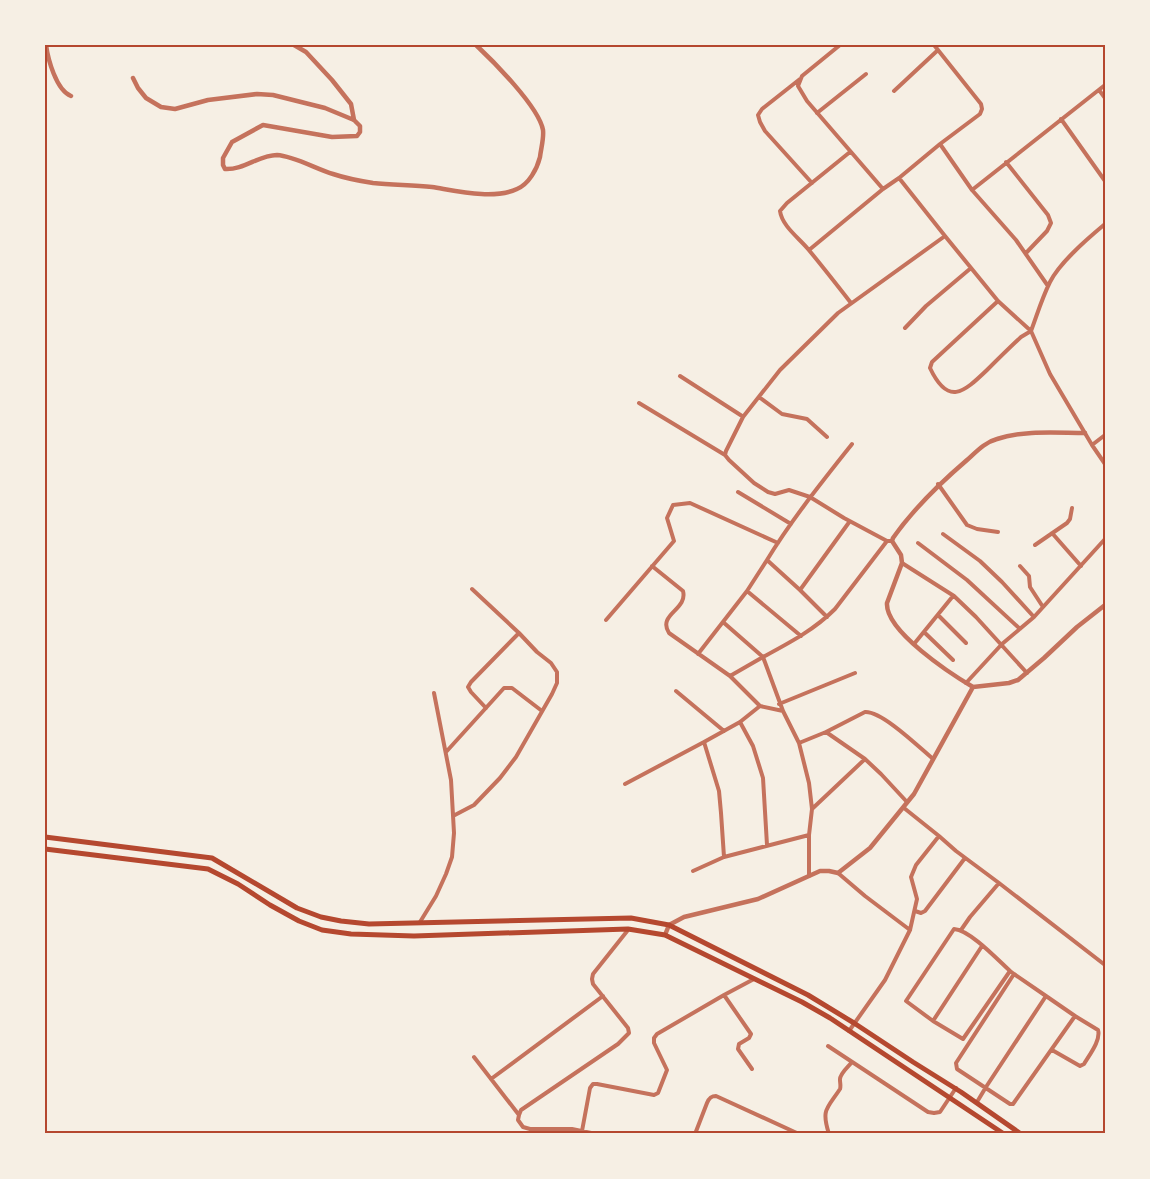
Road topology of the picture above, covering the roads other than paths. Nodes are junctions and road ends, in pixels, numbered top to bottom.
1 (46, 45) edge
2 (294, 45) edge
3 (476, 45) edge
4 (840, 45) edge
5 (934, 45) edge
6 (938, 50) junction
7 (866, 74) dead end
8 (802, 76) junction
9 (134, 78) dead end
10 (1105, 85) edge
11 (1099, 90) junction
12 (894, 91) dead end
13 (71, 96) dead end
14 (1105, 98) edge
15 (818, 113) junction
16 (1061, 119) junction
17 (354, 120) junction
18 (940, 144) junction
19 (850, 152) junction
20 (1006, 162) junction
21 (899, 178) junction
22 (1105, 181) edge
23 (812, 183) junction
24 (883, 189) junction
25 (972, 190) junction
26 (1105, 224) edge
27 (945, 236) junction
28 (809, 250) junction
29 (1026, 253) junction
30 (971, 268) junction
31 (1048, 286) junction
32 (998, 301) junction
33 (851, 303) junction
34 (905, 328) dead end
35 (1031, 331) junction
36 (680, 376) dead end
37 (759, 397) junction
38 (639, 403) dead end
39 (743, 417) junction
40 (1085, 434) junction
41 (1105, 435) edge
42 (828, 437) dead end
43 (852, 444) dead end
44 (1092, 445) junction
45 (725, 455) junction
46 (1105, 464) edge
47 (938, 484) junction
48 (738, 492) dead end
49 (810, 497) junction
50 (1072, 508) dead end
51 (850, 521) junction
52 (791, 524) junction
53 (998, 532) dead end
54 (1052, 533) junction
55 (943, 534) dead end
56 (1105, 539) edge
57 (890, 541) junction
58 (778, 543) junction
59 (918, 543) dead end
60 (1035, 545) dead end
61 (767, 560) junction
62 (902, 563) junction
63 (652, 566) junction
64 (1020, 566) dead end
65 (1081, 566) junction
66 (472, 589) dead end
67 (800, 590) junction
68 (747, 591) junction
69 (954, 596) junction
70 (1105, 605) edge
71 (1043, 607) junction
72 (938, 615) junction
73 (827, 617) junction
74 (1034, 617) junction
75 (606, 620) dead end
76 (723, 622) junction
77 (1020, 629) junction
78 (924, 632) junction
79 (519, 633) junction
80 (801, 636) junction
81 (966, 643) dead end
82 (1002, 644) junction
83 (914, 645) junction
84 (698, 654) junction
85 (763, 657) junction
86 (953, 660) dead end
87 (855, 673) dead end
88 (1027, 673) junction
89 (730, 676) junction
90 (966, 683) junction
91 (973, 687) junction
92 (676, 691) dead end
93 (434, 693) dead end
94 (779, 704) junction
95 (760, 706) junction
96 (486, 708) junction
97 (542, 711) junction
98 (783, 711) junction
99 (740, 722) junction
100 (724, 731) junction
101 (826, 732) junction
102 (704, 741) junction
103 (799, 743) junction
104 (446, 753) junction
105 (865, 759) junction
106 (933, 759) junction
107 (625, 784) dead end
108 (908, 802) junction
109 (904, 808) junction
110 (812, 809) junction
111 (453, 816) junction
112 (809, 835) junction
113 (939, 836) junction
114 (45, 837) edge
115 (767, 845) junction
116 (45, 849) edge
117 (724, 857) junction
118 (965, 858) junction
119 (693, 871) dead end
120 (838, 873) junction
121 (809, 876) junction
122 (999, 882) junction
123 (915, 911) junction
124 (420, 923) junction
125 (669, 925) junction
126 (628, 930) junction
127 (910, 930) junction
128 (961, 930) junction
129 (665, 935) junction
130 (982, 946) junction
131 (1105, 965) edge
132 (1012, 973) junction
133 (754, 979) junction
134 (724, 995) junction
135 (603, 996) junction
136 (1046, 996) junction
137 (1075, 1016) junction
138 (933, 1021) junction
139 (854, 1023) junction
140 (849, 1031) junction
141 (828, 1046) dead end
142 (1052, 1050) junction
143 (474, 1057) dead end
144 (852, 1062) junction
145 (752, 1069) dead end
146 (491, 1079) junction
147 (986, 1087) junction
148 (956, 1088) junction
149 (950, 1097) junction
150 (977, 1102) junction
151 (519, 1115) junction
152 (582, 1131) junction
153 (596, 1134) edge
154 (695, 1134) edge
155 (799, 1134) edge
156 (829, 1134) edge
157 (1004, 1134) edge
158 (1021, 1134) edge

1 - 13 street
2 - 17 street
3 - 17 street
4 - 8 street
5 - 6 street
6 - 12 street
6 - 18 street
7 - 15 street
8 - 15 street
8 - 23 street
9 - 17 street
10 - 11 street
11 - 14 street
11 - 16 street
15 - 19 street
16 - 20 street
16 - 22 street
18 - 21 street
18 - 25 street
19 - 23 street
19 - 24 street
20 - 25 street
20 - 29 street
21 - 24 street
21 - 27 street
23 - 28 street
24 - 28 street
25 - 29 street
26 - 31 street
27 - 30 street
27 - 33 street
28 - 33 street
29 - 31 street
30 - 32 street
30 - 34 street
31 - 35 street
32 - 35 street
32 - 35 street
33 - 37 street
35 - 40 street
36 - 39 street
37 - 39 street
37 - 42 street
38 - 45 street
39 - 45 street
40 - 44 street
40 - 47 street
41 - 44 street
43 - 49 street
44 - 46 street
45 - 49 street
47 - 53 street
47 - 57 street
48 - 52 street
49 - 51 street
49 - 52 street
50 - 54 street
51 - 57 street
51 - 67 street
52 - 58 street
54 - 60 street
54 - 65 street
55 - 74 street
56 - 65 street
57 - 62 street
57 - 73 street
58 - 61 street
58 - 63 street
59 - 77 street
61 - 67 street
61 - 68 street
62 - 69 street
62 - 83 street
63 - 75 street
63 - 84 street
64 - 71 street
65 - 71 street
66 - 79 street
67 - 73 street
68 - 76 street
68 - 80 street
69 - 72 street
69 - 82 street
70 - 88 street
71 - 74 street
72 - 78 street
72 - 81 street
73 - 80 street
74 - 77 street
76 - 84 street
76 - 85 street
77 - 82 street
78 - 83 street
78 - 86 street
79 - 96 street
79 - 97 street
80 - 85 street
82 - 88 street
82 - 90 street
83 - 90 street
84 - 89 street
85 - 89 street
85 - 94 street
87 - 94 street
88 - 91 street
89 - 95 street
90 - 91 street
91 - 106 street
92 - 100 street
93 - 104 street
94 - 98 street
95 - 98 street
95 - 99 street
96 - 97 street
96 - 104 street
97 - 111 street
98 - 103 street
99 - 100 street
99 - 115 street
100 - 102 street
101 - 103 street
101 - 105 street
101 - 106 street
102 - 107 street
102 - 117 street
103 - 110 street
104 - 111 street
105 - 108 street
105 - 110 street
106 - 108 street
108 - 109 street
109 - 113 street
109 - 120 street
110 - 112 street
111 - 124 street
112 - 115 street
112 - 121 street
113 - 118 street
113 - 123 street
114 - 124 main road
115 - 117 street
116 - 126 main road
117 - 119 street
118 - 122 street
118 - 123 street
120 - 121 street
120 - 127 street
121 - 125 street
122 - 128 street
122 - 131 street
123 - 127 street
124 - 125 main road
125 - 129 street
125 - 139 main road
126 - 129 main road
126 - 135 street
127 - 139 street
128 - 130 street
128 - 138 street
129 - 133 main road
130 - 132 street
130 - 138 street
132 - 136 street
132 - 138 street
132 - 147 street
133 - 134 street
133 - 140 main road
134 - 145 street
134 - 152 street
135 - 146 street
135 - 151 street
136 - 137 street
136 - 147 street
137 - 142 street
137 - 142 street
139 - 140 street
139 - 148 main road
140 - 149 main road
141 - 144 street
142 - 147 street
143 - 146 street
144 - 149 street
144 - 156 street
146 - 151 street
147 - 150 street
148 - 149 street
148 - 150 main road
149 - 157 main road
150 - 158 main road
151 - 152 street
152 - 153 street
154 - 155 street

